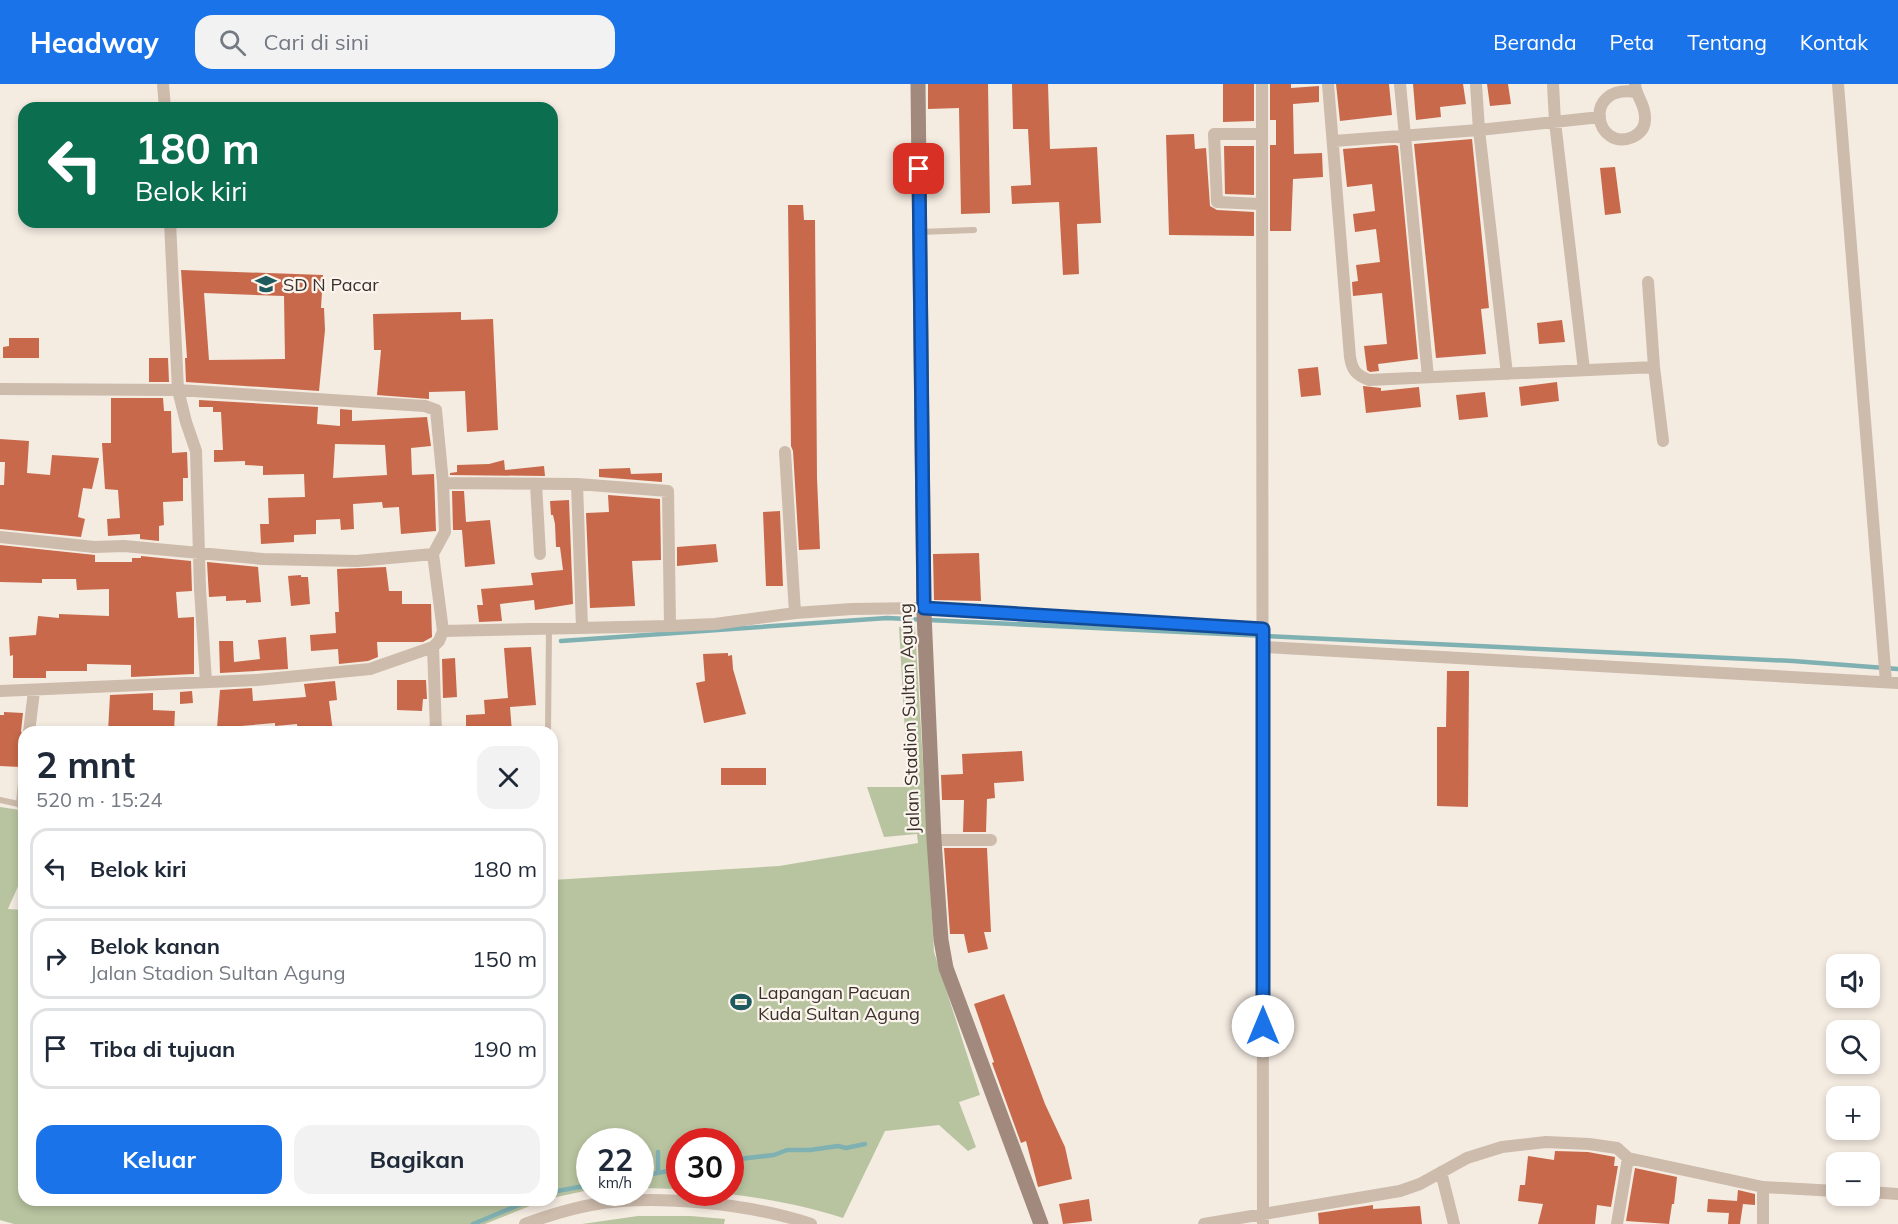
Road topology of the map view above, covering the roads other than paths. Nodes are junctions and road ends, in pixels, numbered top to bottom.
1 (164, 84) edge
2 (918, 84) edge
3 (1262, 84) edge
4 (1328, 84) edge
5 (1400, 84) edge
6 (1476, 84) edge
7 (1552, 84) edge
8 (1838, 84) edge
9 (1635, 88) edge
10 (165, 102) edge
11 (1600, 117) junction
12 (1555, 122) junction
13 (1479, 130) junction
14 (1262, 134) junction
15 (1405, 136) junction
16 (1334, 141) junction
17 (1261, 204) junction
18 (170, 228) edge
19 (974, 230) dead end
20 (919, 232) junction
21 (1648, 282) dead end
22 (1654, 367) junction
23 (1584, 370) junction
24 (1507, 374) junction
25 (1428, 377) junction
26 (0, 389) edge
27 (178, 390) junction
28 (1663, 441) dead end
29 (785, 452) dead end
30 (443, 483) junction
31 (536, 484) junction
32 (577, 484) junction
33 (0, 537) edge
34 (199, 553) junction
35 (433, 554) junction
36 (540, 554) dead end
37 (795, 613) junction
38 (924, 616) junction
39 (670, 626) junction
40 (582, 628) junction
41 (549, 629) junction
42 (443, 631) junction
43 (1264, 638) junction
44 (433, 647) junction
45 (1890, 680) edge
46 (206, 682) junction
47 (0, 691) edge
48 (34, 691) junction
49 (30, 726) edge
50 (436, 726) edge
51 (548, 726) edge
52 (0, 800) edge
53 (18, 804) edge
54 (934, 840) junction
55 (991, 840) dead end
56 (1628, 1158) junction
57 (1441, 1172) junction
58 (1763, 1187) junction
59 (1826, 1190) edge
60 (1880, 1193) edge
61 (1898, 1194) edge
62 (1263, 1220) edge
63 (525, 1224) edge
64 (811, 1224) edge
65 (1041, 1224) edge
66 (1204, 1224) edge
67 (1454, 1224) edge
68 (1617, 1224) edge
69 (1763, 1224) edge

1 - 10 street
2 - 20 main road, Jalan Stadion Sultan Agung
3 - 14 street
4 - 16 street
5 - 15 street
6 - 13 street
7 - 12 street
8 - 45 street
9 - 11 street
9 - 11 street
11 - 12 street
12 - 13 street
12 - 23 street
13 - 15 street
13 - 24 street
14 - 17 street
14 - 17 street
15 - 16 street
15 - 25 street
16 - 25 street
17 - 43 street
18 - 27 street
19 - 20 lane
20 - 38 main road, Jalan Stadion Sultan Agung
21 - 22 street
22 - 23 street
22 - 28 street
23 - 24 street
24 - 25 street
26 - 27 street
27 - 30 street
27 - 34 street
29 - 37 street
30 - 31 street
30 - 35 street
31 - 32 street
31 - 36 street
32 - 39 street
32 - 40 street
33 - 34 street
34 - 35 street
34 - 46 street
35 - 42 street
37 - 38 street
37 - 39 street
38 - 43 street
38 - 54 main road, Jalan Stadion Sultan Agung
39 - 40 street
40 - 41 street
41 - 42 street
41 - 51 lane
42 - 44 street
43 - 45 street
43 - 62 street
44 - 46 street
44 - 50 street
46 - 48 street
47 - 48 street
48 - 49 street
52 - 53 lane
54 - 55 street
54 - 65 main road, Jalan Stadion Sultan Agung
56 - 57 street
56 - 58 street
56 - 68 street
57 - 62 street
57 - 67 street
58 - 59 street
58 - 69 street
60 - 61 street
62 - 66 street
63 - 64 street

